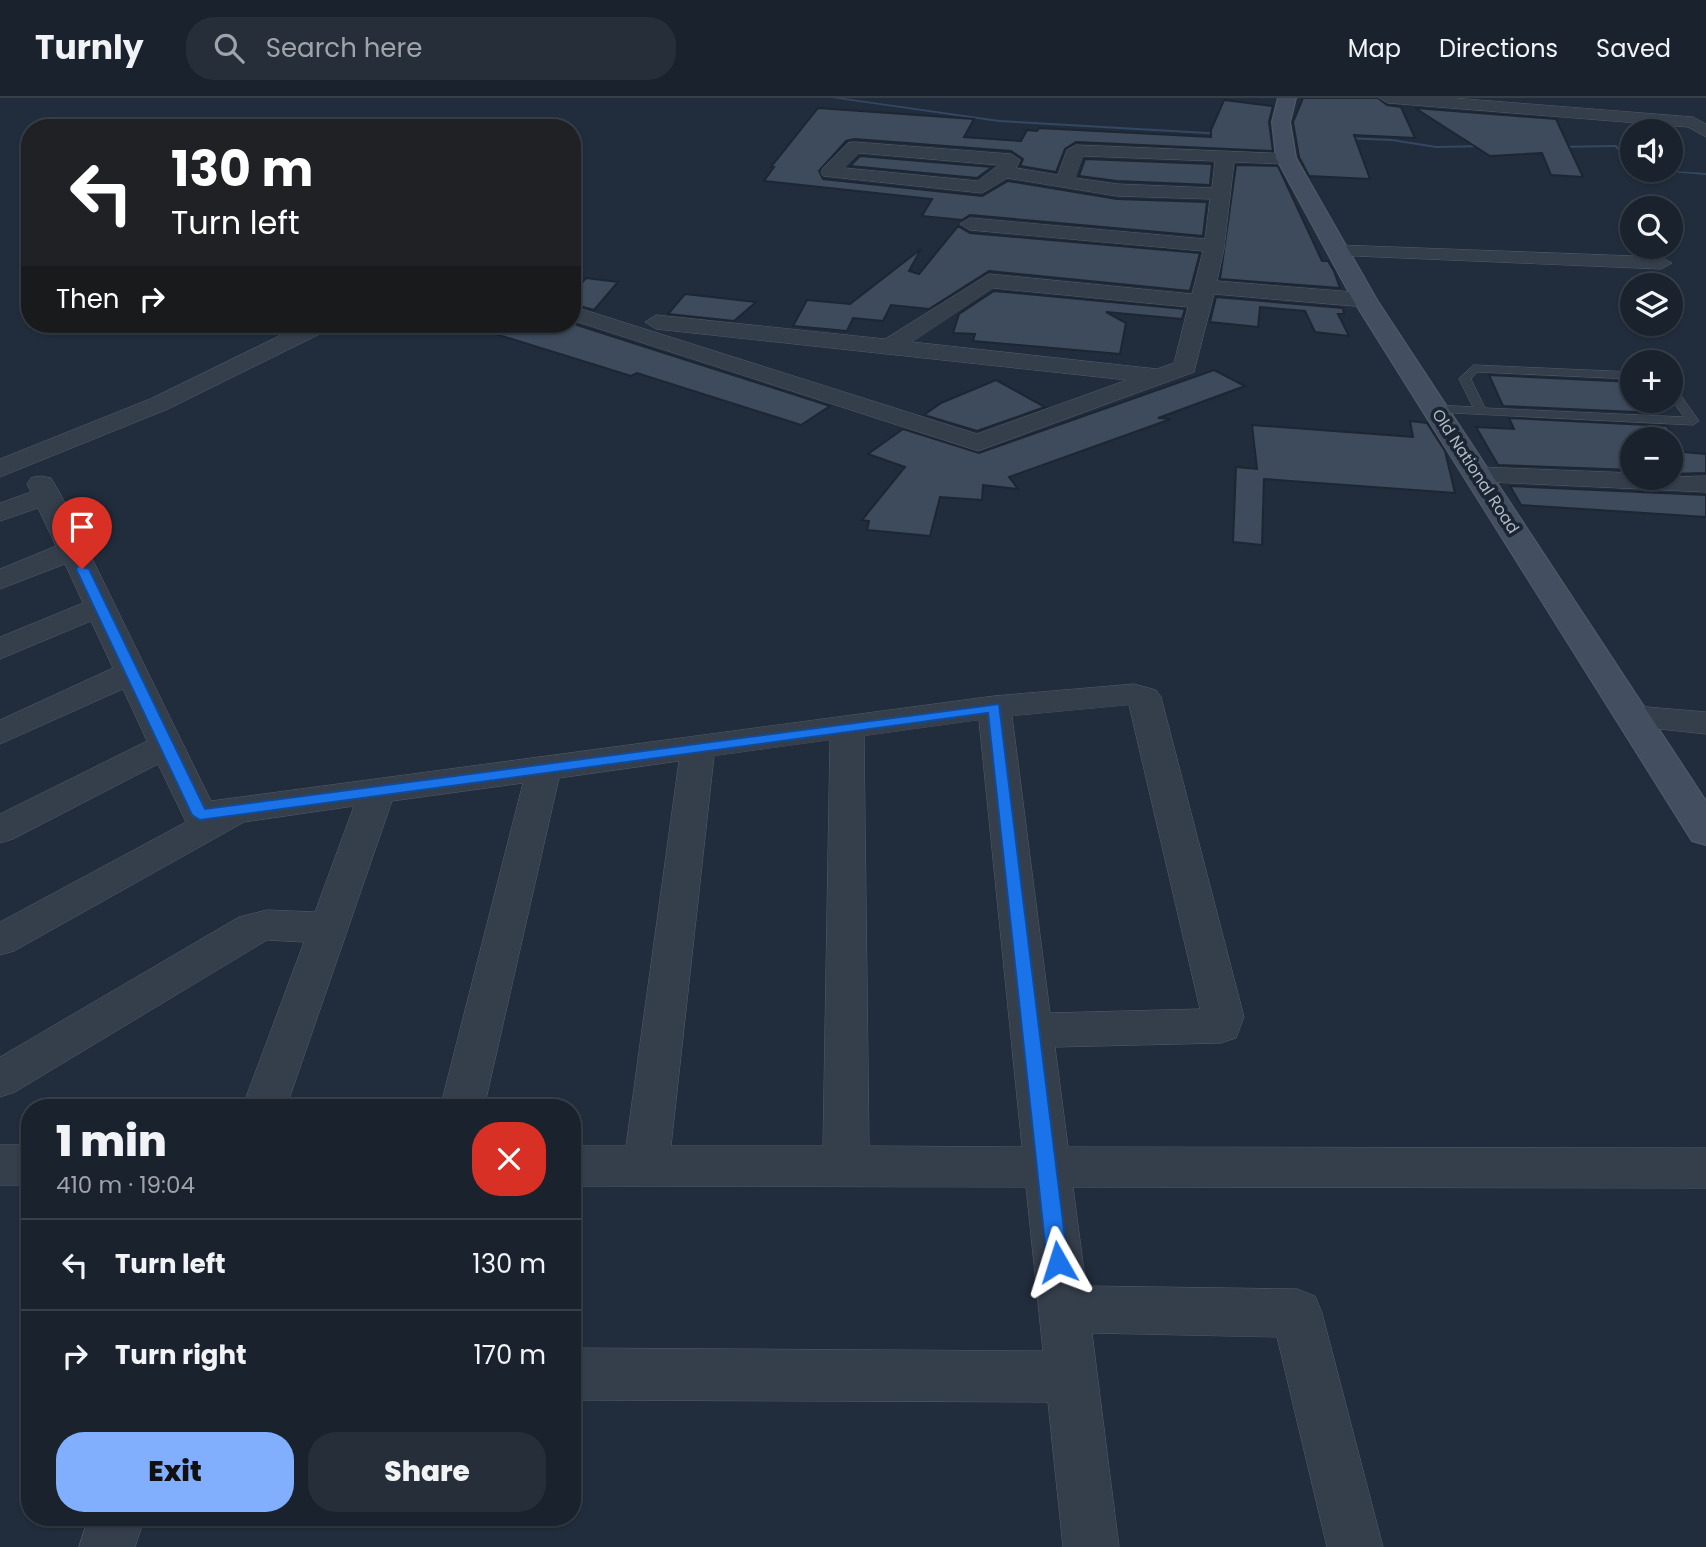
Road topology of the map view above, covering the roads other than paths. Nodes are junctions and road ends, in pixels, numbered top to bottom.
1 (1287, 98) edge
2 (1388, 98) edge
3 (1706, 132) edge
4 (1284, 144) junction
5 (1225, 156) junction
6 (1004, 172) junction
7 (1064, 183) junction
8 (1220, 194) junction
9 (970, 224) dead end
10 (1018, 228) junction
11 (1214, 246) junction
12 (1339, 251) junction
13 (1661, 263) dead end
14 (989, 281) junction
15 (1203, 295) junction
16 (1365, 300) junction
17 (581, 314) edge
18 (581, 315) edge
19 (304, 333) edge
20 (889, 347) junction
21 (1620, 375) edge
22 (1162, 376) junction
23 (1683, 407) edge
24 (1437, 409) junction
25 (1481, 411) junction
26 (0, 469) edge
27 (1479, 475) junction
28 (1706, 484) edge
29 (0, 513) edge
30 (73, 550) junction
31 (0, 580) edge
32 (101, 606) junction
33 (0, 649) edge
34 (132, 672) junction
35 (994, 707) junction
36 (1635, 717) junction
37 (1706, 723) edge
38 (847, 727) junction
39 (0, 733) edge
40 (167, 745) junction
41 (698, 747) junction
42 (544, 768) junction
43 (378, 791) junction
44 (238, 810) junction
45 (0, 830) edge
46 (1706, 831) edge
47 (328, 928) junction
48 (0, 940) edge
49 (1032, 1030) junction
50 (0, 1079) edge
51 (267, 1099) edge
52 (464, 1099) edge
53 (0, 1165) edge
54 (21, 1165) edge
55 (581, 1166) edge
56 (846, 1166) junction
57 (646, 1167) junction
58 (1047, 1167) junction
59 (1706, 1168) edge
60 (1063, 1309) junction
61 (581, 1374) edge
62 (1071, 1377) junction
63 (114, 1526) edge
64 (107, 1547) edge
65 (1091, 1547) edge
66 (1354, 1547) edge

1 - 4 main road
2 - 3 street
4 - 5 street
4 - 12 main road, Old National Road
5 - 7 street
5 - 8 street
6 - 6 street
6 - 7 street
7 - 8 street
8 - 11 street
9 - 10 street
10 - 11 street
10 - 14 street
11 - 15 street
12 - 13 street
12 - 16 main road, Old National Road
14 - 15 street
14 - 20 street
15 - 16 street
15 - 22 street
16 - 24 main road, Old National Road
17 - 20 street
18 - 22 street
19 - 26 street
20 - 22 street
21 - 25 lane
23 - 25 lane
24 - 25 lane
24 - 27 main road, Old National Road
27 - 28 street
27 - 36 main road, Old National Road
29 - 30 street
30 - 31 street
30 - 32 street
32 - 33 street
32 - 34 street
34 - 39 street
34 - 40 street
35 - 38 street
35 - 49 street
35 - 49 street
36 - 37 street
36 - 46 main road, Old National Road
38 - 41 street
38 - 56 street
40 - 44 street
40 - 45 street
41 - 42 street
41 - 57 street
42 - 43 street
42 - 52 street
43 - 44 street
43 - 47 street
44 - 48 street
47 - 50 street
47 - 51 street
49 - 58 street
53 - 54 street
55 - 57 street
56 - 57 street
56 - 58 street
58 - 59 street
58 - 60 street
60 - 62 street
60 - 66 street
61 - 62 street
62 - 65 street
63 - 64 street

